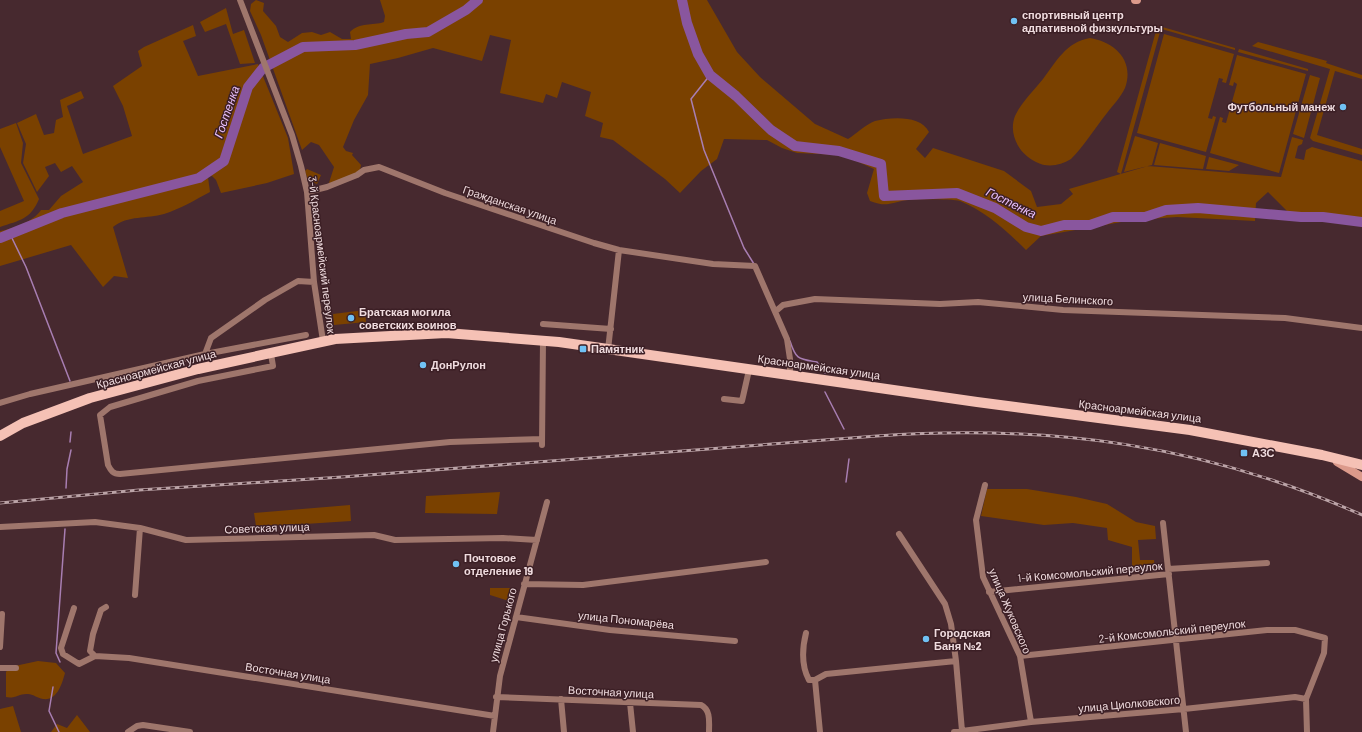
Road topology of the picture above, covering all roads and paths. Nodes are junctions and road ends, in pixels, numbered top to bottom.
1 (240, 0) edge
2 (306, 192) junction
3 (619, 250) junction
4 (314, 282) junction
5 (776, 311) junction
6 (543, 324) dead end
7 (1362, 328) edge
8 (611, 329) junction
9 (306, 335) dead end
10 (543, 340) junction
11 (323, 341) junction
12 (608, 350) junction
13 (205, 354) junction
14 (270, 354) junction
15 (749, 370) junction
16 (790, 375) junction
17 (724, 399) dead end
18 (0, 403) edge
19 (50, 413) junction
20 (0, 436) edge
21 (0, 441) edge
22 (1322, 454) junction
23 (1362, 465) edge
24 (1362, 477) edge
25 (985, 485) dead end
26 (547, 502) dead end
27 (1163, 523) dead end
28 (0, 527) edge
29 (140, 528) junction
30 (899, 534) dead end
31 (537, 540) junction
32 (766, 562) dead end
33 (1267, 563) dead end
34 (1169, 572) junction
35 (524, 584) junction
36 (989, 592) junction
37 (135, 595) dead end
38 (106, 607) dead end
39 (74, 608) dead end
40 (2, 614) dead end
41 (516, 617) junction
42 (806, 633) dead end
43 (735, 641) dead end
44 (1176, 641) junction
45 (0, 647) edge
46 (95, 656) junction
47 (1020, 656) junction
48 (956, 661) junction
49 (0, 668) edge
50 (16, 668) dead end
51 (815, 680) junction
52 (496, 697) junction
53 (561, 699) junction
54 (1306, 699) junction
55 (630, 703) junction
56 (1184, 709) junction
57 (495, 716) junction
58 (1031, 722) junction
59 (999, 730) edge
60 (962, 731) edge
61 (128, 732) edge
62 (190, 732) edge
63 (493, 732) edge
64 (564, 732) edge
65 (633, 732) edge
66 (709, 732) edge
67 (820, 732) edge
68 (954, 732) edge
69 (1186, 732) edge
70 (1307, 732) edge

1 - 2 street, 3-й Красноармейский переулок
2 - 3 street, Гражданская улица
2 - 4 street, 3-й Красноармейский переулок
3 - 5 street, Гражданская улица
3 - 8 street
4 - 11 street, 3-й Красноармейский переулок
4 - 13 street, Красноармейская улица
5 - 7 street, улица Белинского
5 - 16 street
6 - 8 street
8 - 12 street
9 - 13 street, Красноармейская улица
10 - 11 main road, Красноармейская улица
10 - 12 main road, Красноармейская улица
10 - 14 street, Красноармейская улица
11 - 14 main road, Красноармейская улица
12 - 15 main road, Красноармейская улица
13 - 18 street, Красноармейская улица
14 - 19 main road, Красноармейская улица
15 - 16 main road, Красноармейская улица
15 - 17 street
16 - 22 main road, Красноармейская улица
19 - 20 main road, Красноармейская улица
19 - 21 main road, Красноармейская улица
22 - 23 main road, Красноармейская улица
22 - 24 main road
25 - 36 street, улица Жуковского
26 - 31 street, улица Горького
27 - 34 street
28 - 29 street, Советская улица
29 - 31 street, Советская улица
29 - 37 street
30 - 48 street
31 - 35 street, улица Горького
32 - 35 street
33 - 34 street, 1-й Комсомольский переулок
34 - 36 street, 1-й Комсомольский переулок
34 - 44 street
35 - 41 street, улица Горького
36 - 47 street, улица Жуковского
38 - 46 street
39 - 46 street, Восточная улица
40 - 45 street
41 - 43 street, улица Пономарёва
41 - 52 street, улица Горького
42 - 51 street
44 - 47 street, 2-й Комсомольский переулок
44 - 54 street, 2-й Комсомольский переулок
44 - 56 street
46 - 57 street, Восточная улица
47 - 58 street, улица Жуковского
48 - 51 street
48 - 60 street
49 - 50 street
51 - 67 street
52 - 53 street, Восточная улица
52 - 57 street, улица Горького
53 - 55 street, Восточная улица
53 - 64 street
54 - 56 street, улица Циолковского
54 - 70 street
55 - 65 street
55 - 66 street, Восточная улица
56 - 58 street, улица Циолковского
56 - 69 street
57 - 63 street, улица Горького
58 - 59 street, улица Циолковского
59 - 60 street, улица Циолковского
60 - 68 street, улица Циолковского
61 - 62 street

